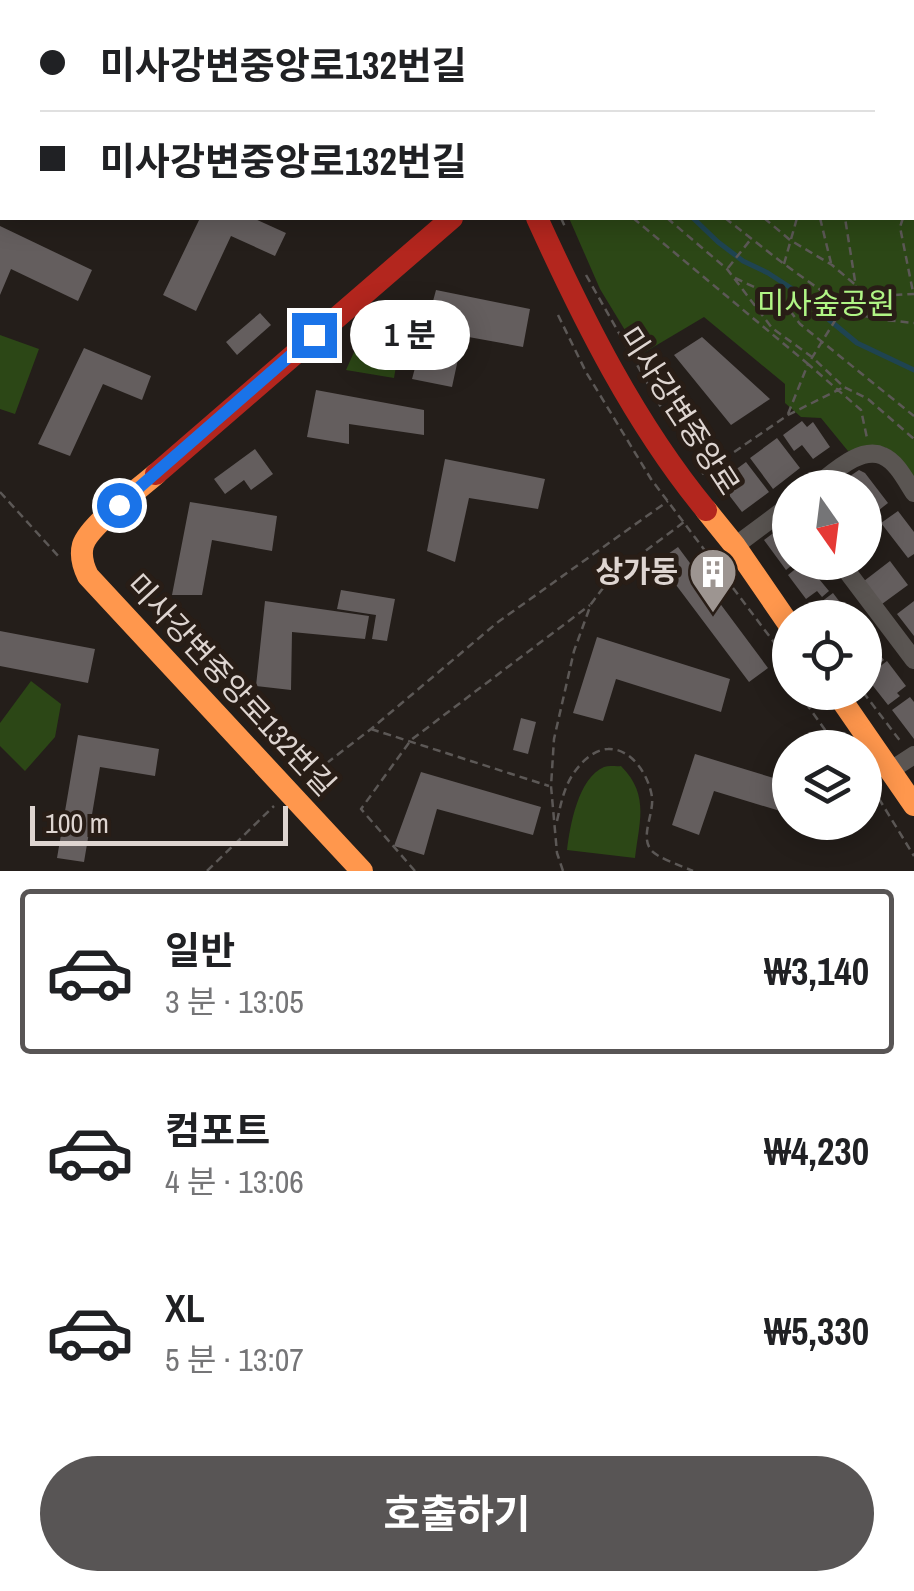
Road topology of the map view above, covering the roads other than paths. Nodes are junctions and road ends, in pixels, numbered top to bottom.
1 (450, 220) edge
2 (539, 220) edge
3 (838, 470) edge
4 (914, 492) edge
5 (772, 518) edge
6 (734, 546) junction
7 (854, 580) edge
8 (772, 600) edge
9 (914, 660) edge
10 (849, 710) edge
11 (913, 756) edge
12 (891, 770) junction
13 (914, 806) edge
14 (362, 871) edge

1 - 14 street, 미사강변중앙로132번길
2 - 6 street, 미사강변중앙로
3 - 4 street
5 - 6 street
6 - 8 street, 미사강변중앙로
7 - 9 street
10 - 12 street
11 - 12 street
12 - 13 street

